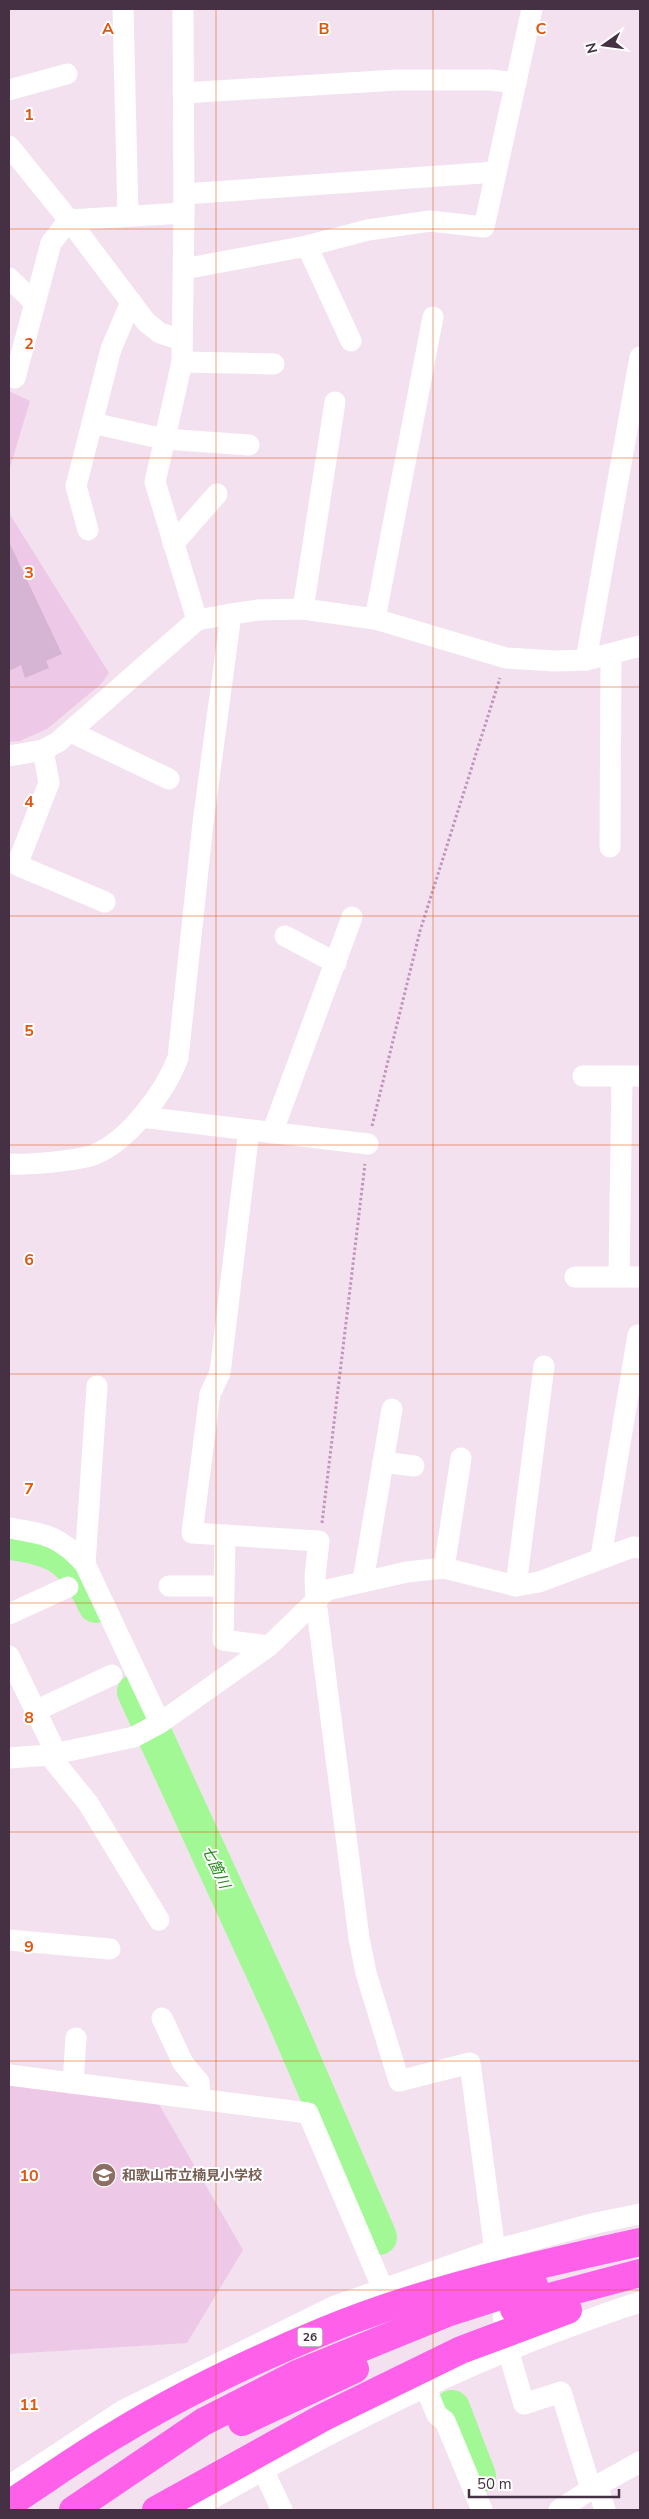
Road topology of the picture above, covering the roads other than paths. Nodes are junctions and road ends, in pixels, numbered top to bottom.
1 (123, 9) edge
2 (183, 9) edge
3 (532, 9) edge
4 (67, 74) dead end
5 (516, 83) junction
6 (9, 90) edge
7 (183, 93) junction
8 (9, 146) edge
9 (496, 172) junction
10 (184, 203) junction
11 (128, 216) junction
12 (69, 220) junction
13 (307, 246) junction
14 (184, 270) junction
15 (9, 278) edge
16 (131, 302) junction
17 (35, 303) junction
18 (433, 317) dead end
19 (182, 340) junction
20 (351, 341) dead end
21 (640, 357) edge
22 (182, 362) junction
23 (274, 364) dead end
24 (15, 378) dead end
25 (335, 402) dead end
26 (92, 423) junction
27 (164, 438) junction
28 (249, 445) dead end
29 (217, 494) dead end
30 (88, 530) dead end
31 (173, 544) junction
32 (303, 609) junction
33 (232, 614) junction
34 (375, 619) junction
35 (197, 620) junction
36 (640, 646) edge
37 (611, 654) junction
38 (586, 660) junction
39 (71, 732) junction
40 (43, 750) junction
41 (9, 756) edge
42 (169, 778) dead end
43 (610, 847) dead end
44 (105, 902) dead end
45 (352, 917) dead end
46 (285, 936) dead end
47 (336, 963) junction
48 (583, 1076) dead end
49 (631, 1076) edge
50 (141, 1117) junction
51 (248, 1130) junction
52 (272, 1133) junction
53 (368, 1144) road end
54 (9, 1164) edge
55 (575, 1277) dead end
56 (619, 1277) junction
57 (640, 1277) edge
58 (638, 1335) dead end
59 (544, 1366) dead end
60 (97, 1386) dead end
61 (392, 1409) dead end
62 (461, 1458) dead end
63 (383, 1462) junction
64 (414, 1466) dead end
65 (9, 1528) edge
66 (225, 1535) junction
67 (640, 1548) edge
68 (600, 1557) junction
69 (85, 1564) junction
70 (444, 1568) junction
71 (363, 1581) junction
72 (169, 1586) dead end
73 (224, 1586) junction
74 (516, 1586) junction
75 (68, 1587) dead end
76 (316, 1600) junction
77 (9, 1614) edge
78 (269, 1646) junction
79 (9, 1656) edge
80 (112, 1675) dead end
81 (35, 1711) junction
82 (152, 1727) junction
83 (52, 1754) junction
84 (9, 1758) edge
85 (159, 1920) dead end
86 (9, 1940) edge
87 (110, 1949) dead end
88 (162, 2018) dead end
89 (76, 2038) dead end
90 (9, 2075) edge
91 (73, 2083) junction
92 (200, 2099) junction
93 (640, 2214) edge
94 (640, 2242) edge
95 (495, 2250) junction
96 (640, 2254) edge
97 (640, 2273) edge
98 (640, 2286) edge
99 (383, 2289) junction
100 (640, 2302) edge
101 (508, 2350) junction
102 (425, 2386) junction
103 (640, 2462) edge
104 (263, 2470) junction
105 (9, 2486) edge
106 (594, 2487) junction
107 (9, 2504) edge
108 (73, 2510) edge
109 (78, 2510) edge
110 (156, 2510) edge
111 (192, 2510) edge
112 (282, 2510) edge
113 (482, 2510) edge
114 (558, 2510) edge
115 (605, 2510) edge

1 - 11 street
2 - 7 street
3 - 5 street
4 - 6 street
5 - 7 street
5 - 9 street
7 - 10 street
8 - 12 street
9 - 10 street
9 - 13 street
10 - 11 street
10 - 14 street
11 - 12 street
12 - 16 street
12 - 17 street
13 - 14 street
13 - 20 street
14 - 19 street
15 - 17 street
16 - 19 street
16 - 26 street
17 - 24 street
18 - 34 street
19 - 22 street
21 - 38 street
22 - 23 street
22 - 27 street
25 - 32 street
26 - 27 street
26 - 30 street
27 - 28 street
27 - 31 street
29 - 31 street
31 - 35 street
32 - 33 street
32 - 34 street
33 - 35 street
33 - 50 street
34 - 38 street
35 - 39 street
36 - 37 street
37 - 38 street
37 - 43 street
39 - 40 street
39 - 42 street
40 - 41 street
40 - 44 street
45 - 47 street
46 - 47 street
47 - 52 street
48 - 49 street
49 - 56 street
50 - 51 street
50 - 54 street
51 - 52 street
51 - 66 street
52 - 53 street
55 - 56 street
56 - 57 street
58 - 68 street
59 - 74 street
60 - 69 street
61 - 63 street
62 - 70 street
63 - 64 street
63 - 71 street
65 - 69 street
66 - 73 street
66 - 76 street
67 - 68 street
68 - 74 street
69 - 82 street
70 - 71 street
70 - 74 street
71 - 76 street
72 - 73 street
73 - 78 street
75 - 77 street
76 - 78 street
76 - 95 street
78 - 82 street
79 - 81 street
80 - 81 street
81 - 83 street
82 - 83 street
83 - 84 street
83 - 85 street
86 - 87 street
88 - 92 street
89 - 91 street
90 - 91 street
91 - 92 street
92 - 99 street
93 - 95 street
94 - 107 highway, 26
95 - 99 street
95 - 101 street
96 - 108 highway, 26
97 - 109 highway
98 - 110 highway
99 - 105 street
100 - 101 street
101 - 102 street
101 - 106 street
102 - 104 street
102 - 113 street
103 - 106 street
104 - 111 street
104 - 112 street
106 - 114 street
106 - 115 street

